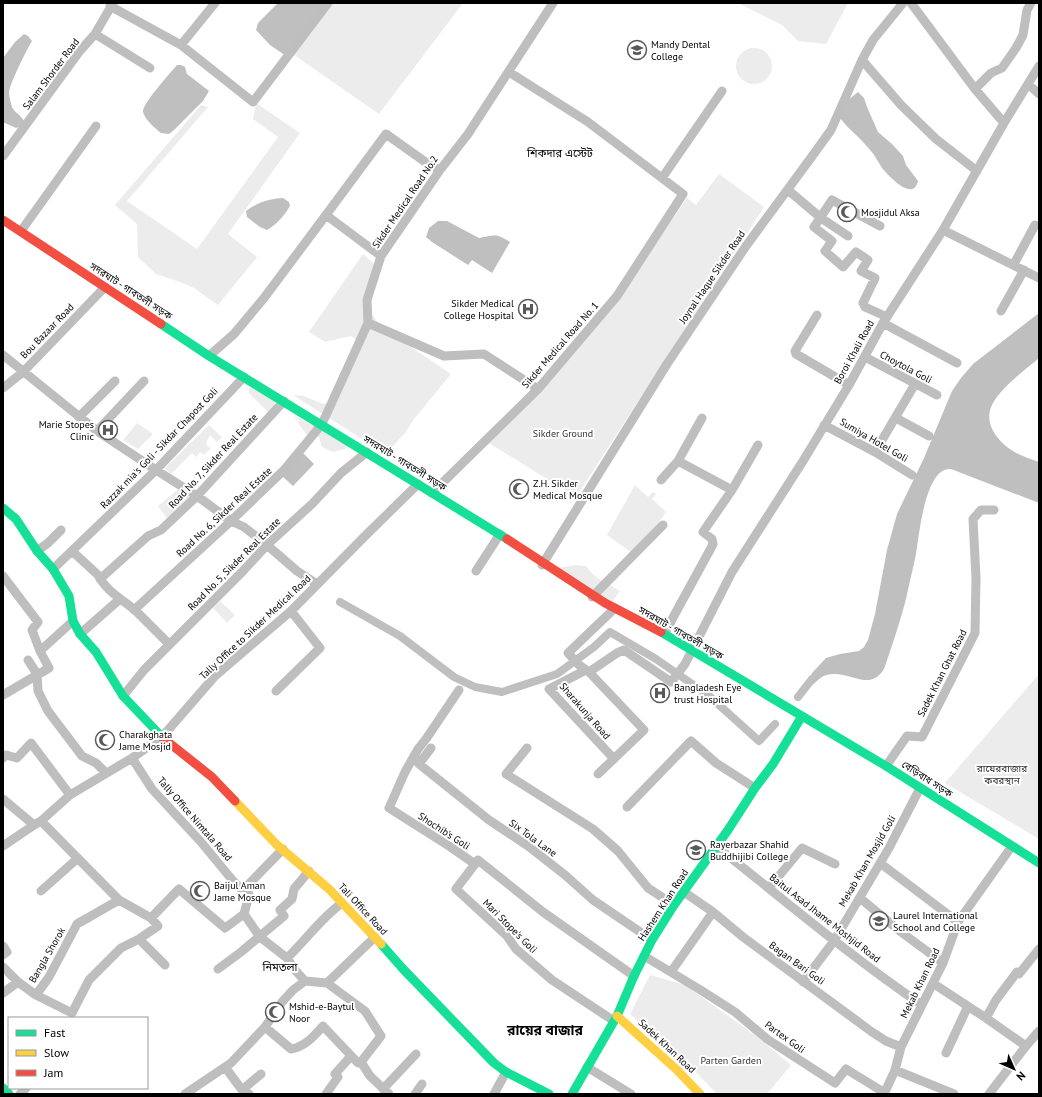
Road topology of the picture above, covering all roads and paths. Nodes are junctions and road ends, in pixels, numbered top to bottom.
1 (215, 3) edge
2 (328, 3) edge
3 (553, 3) edge
4 (903, 3) edge
5 (911, 3) edge
6 (1030, 3) edge
7 (111, 5) edge
8 (95, 34) junction
9 (181, 45) junction
10 (862, 60) junction
11 (1039, 66) edge
12 (150, 68) dead end
13 (509, 72) junction
14 (1028, 84) junction
15 (975, 88) junction
16 (722, 91) dead end
17 (1039, 94) edge
18 (1004, 123) junction
19 (96, 126) dead end
20 (3, 156) edge
21 (440, 170) junction
22 (977, 171) junction
23 (662, 178) junction
24 (788, 190) junction
25 (326, 215) junction
26 (820, 218) junction
27 (3, 220) edge
28 (1035, 225) dead end
29 (880, 226) dead end
30 (943, 230) junction
31 (21, 231) junction
32 (848, 236) dead end
33 (381, 256) junction
34 (1014, 264) junction
35 (1024, 270) junction
36 (1039, 278) edge
37 (104, 287) junction
38 (1001, 310) dead end
39 (817, 315) dead end
40 (885, 320) junction
41 (368, 323) junction
42 (3, 355) edge
43 (210, 356) junction
44 (865, 357) junction
45 (957, 363) dead end
46 (23, 372) junction
47 (244, 376) junction
48 (114, 381) dead end
49 (144, 381) dead end
50 (915, 384) junction
51 (849, 385) junction
52 (3, 388) edge
53 (538, 389) junction
54 (937, 396) dead end
55 (284, 401) junction
56 (79, 417) junction
57 (702, 418) dead end
58 (896, 418) junction
59 (322, 424) junction
60 (824, 425) junction
61 (97, 431) junction
62 (929, 436) dead end
63 (758, 445) dead end
64 (367, 452) junction
65 (875, 452) junction
66 (678, 461) junction
67 (156, 470) junction
68 (912, 475) dead end
69 (661, 480) dead end
70 (418, 484) junction
71 (732, 490) junction
72 (432, 494) junction
73 (197, 496) junction
74 (3, 508) edge
75 (994, 510) dead end
76 (231, 521) junction
77 (663, 524) dead end
78 (61, 530) dead end
79 (500, 534) junction
80 (267, 544) junction
81 (37, 551) junction
82 (72, 551) junction
83 (542, 565) junction
84 (53, 570) junction
85 (476, 571) dead end
86 (3, 576) edge
87 (100, 579) junction
88 (317, 584) junction
89 (593, 596) junction
90 (120, 599) junction
91 (615, 608) junction
92 (134, 610) junction
93 (291, 611) junction
94 (73, 621) junction
95 (80, 634) junction
96 (664, 634) junction
97 (169, 644) junction
98 (691, 650) junction
99 (40, 651) junction
100 (28, 660) dead end
101 (585, 669) junction
102 (37, 674) junction
103 (276, 690) dead end
104 (459, 690) dead end
105 (3, 695) edge
106 (122, 696) junction
107 (802, 716) junction
108 (162, 737) junction
109 (430, 748) dead end
110 (527, 748) dead end
111 (3, 758) edge
112 (132, 758) junction
113 (614, 759) junction
114 (886, 766) junction
115 (106, 773) junction
116 (598, 774) dead end
117 (755, 788) junction
118 (920, 788) junction
119 (70, 795) junction
120 (3, 799) edge
121 (627, 807) dead end
122 (37, 823) junction
123 (3, 846) edge
124 (716, 846) junction
125 (1012, 846) junction
126 (283, 850) junction
127 (78, 858) junction
128 (1039, 863) edge
129 (475, 864) junction
130 (835, 864) dead end
131 (880, 864) junction
132 (309, 871) junction
133 (247, 886) junction
134 (769, 888) junction
135 (41, 891) dead end
136 (684, 892) junction
137 (860, 898) junction
138 (118, 900) junction
139 (342, 903) junction
140 (674, 905) junction
141 (713, 912) junction
142 (244, 914) junction
143 (151, 918) junction
144 (958, 922) junction
145 (260, 937) junction
146 (375, 937) junction
147 (140, 939) junction
148 (652, 940) junction
149 (834, 941) junction
150 (3, 946) edge
151 (1039, 949) edge
152 (3, 956) edge
153 (644, 956) junction
154 (287, 958) junction
155 (943, 963) junction
156 (165, 966) dead end
157 (3, 967) edge
158 (218, 969) dead end
159 (671, 972) junction
160 (634, 976) junction
161 (305, 981) junction
162 (18, 982) junction
163 (803, 982) junction
164 (327, 983) junction
165 (934, 984) junction
166 (3, 993) edge
167 (36, 995) junction
168 (922, 1005) junction
169 (968, 1006) junction
170 (73, 1016) edge
171 (616, 1018) junction
172 (986, 1018) junction
173 (265, 1027) junction
174 (1039, 1032) edge
175 (1026, 1046) junction
176 (901, 1047) junction
177 (946, 1053) dead end
178 (416, 1054) dead end
179 (351, 1056) junction
180 (361, 1062) junction
181 (225, 1067) junction
182 (587, 1067) junction
183 (895, 1070) junction
184 (506, 1072) junction
185 (261, 1074) dead end
186 (422, 1084) dead end
187 (3, 1088) edge
188 (382, 1091) edge
189 (245, 1092) edge
190 (187, 1093) edge
191 (885, 1093) edge
192 (9, 1094) edge
193 (326, 1094) edge
194 (415, 1094) edge
195 (494, 1094) edge
196 (549, 1094) edge
197 (572, 1094) edge
198 (631, 1094) edge
199 (700, 1094) edge
200 (954, 1094) edge
201 (989, 1094) edge

1 - 9 street
2 - 9 street
3 - 13 street, Sikder Medical Road No.2
4 - 10 street, Joynal Haque Sikder Road
5 - 15 street
6 - 15 street
7 - 8 street, Salam Shorder Road
7 - 9 street
8 - 12 street
8 - 20 street, Salam Shorder Road
10 - 22 street
10 - 24 street, Joynal Haque Sikder Road
11 - 14 street, Boroi Khali Road
13 - 21 street, Sikder Medical Road No.2
13 - 23 street
14 - 17 street
14 - 18 street, Boroi Khali Road
15 - 18 street
16 - 23 street
18 - 22 street, Boroi Khali Road
19 - 31 street
21 - 25 street
21 - 33 street, Sikder Medical Road No.2
22 - 30 street, Boroi Khali Road
23 - 53 street, Sikder Medical Road No. 1
24 - 26 street
24 - 83 street, Joynal Haque Sikder Road
25 - 33 street
25 - 43 street
26 - 29 street
26 - 32 street
26 - 40 street
27 - 31 main road, সদরঘাট - গাবতলী সড়ক
28 - 34 street
30 - 34 street
30 - 40 street, Boroi Khali Road
31 - 37 main road, সদরঘাট - গাবতলী সড়ক
33 - 41 street, Sikder Medical Road No.2
34 - 35 street
35 - 36 street
35 - 38 street
37 - 43 main road, সদরঘাট - গাবতলী সড়ক
37 - 46 street, Bou Bazaar Road
39 - 51 street
40 - 44 street, Boroi Khali Road
40 - 45 street
41 - 53 street
41 - 59 street, Sikder Medical Road No.2
42 - 46 street
43 - 47 main road, সদরঘাট - গাবতলী সড়ক
44 - 50 street, Choytola Goli
44 - 51 street, Boroi Khali Road
46 - 52 street, Bou Bazaar Road
46 - 56 street
47 - 55 main road, সদরঘাট - গাবতলী সড়ক
47 - 67 street, Razzak mia's Goli - Sikdar Chapost Goli
48 - 56 street
49 - 61 street
50 - 54 street, Choytola Goli
50 - 58 street
51 - 60 street, Boroi Khali Road
53 - 72 street, Sikder Medical Road No. 1
55 - 59 main road, সদরঘাট - গাবতলী সড়ক
55 - 73 street, Road No. 7, Sikder Real Estate
56 - 61 street
57 - 66 street
58 - 62 street
58 - 65 street
59 - 64 main road, সদরঘাট - গাবতলী সড়ক
59 - 76 street, Road No. 6, Sikder Real Estate
60 - 65 street, Sumiya Hotel Goli
60 - 98 street, Boroi Khali Road
61 - 67 street
63 - 71 street
64 - 70 main road, সদরঘাট - গাবতলী সড়ক
64 - 80 street, Road No. 5, Sikder Real Estate
65 - 68 street, Sumiya Hotel Goli
66 - 69 street
66 - 71 street
67 - 73 street
67 - 82 street, Razzak mia's Goli - Sikdar Chapost Goli
70 - 72 main road, সদরঘাট - গাবতলী সড়ক
70 - 88 street, Tally Office to Sikder Medical Road
71 - 96 street
72 - 79 main road, সদরঘাট - গাবতলী সড়ক
73 - 76 street
73 - 87 street, Road No. 7, Sikder Real Estate
74 - 81 main road, Tali Office Road
75 - 114 street, Sadek Khan Ghat Road
76 - 80 street
76 - 92 street, Road No. 6, Sikder Real Estate
77 - 89 street
78 - 81 street
79 - 83 main road, সদরঘাট - গাবতলী সড়ক
79 - 85 street
80 - 88 street
80 - 97 street, Road No. 5, Sikder Real Estate
81 - 84 main road, Tali Office Road
82 - 84 street, Razzak mia's Goli - Sikdar Chapost Goli
82 - 87 street
83 - 89 main road, সদরঘাট - গাবতলী সড়ক
84 - 94 main road, Tali Office Road
86 - 99 street
87 - 90 street
88 - 93 street, Tally Office to Sikder Medical Road
89 - 91 main road, সদরঘাট - গাবতলী সড়ক
90 - 92 street
90 - 95 street
91 - 96 main road, সদরঘাট - গাবতলী সড়ক
91 - 101 street
92 - 97 street
93 - 103 street
93 - 108 street, Tally Office to Sikder Medical Road
94 - 95 main road, Tali Office Road
94 - 99 street
95 - 106 main road, Tali Office Road
96 - 98 main road, সদরঘাট - গাবতলী সড়ক
97 - 106 street, Road No. 5, Sikder Real Estate
98 - 101 street, Boroi Khali Road
98 - 107 main road, সদরঘাট - গাবতলী সড়ক
99 - 102 street
100 - 102 street
101 - 113 street
101 - 113 street, Sharakunja Road
102 - 105 street
102 - 115 street
104 - 129 street, Shochib's Goli
106 - 108 main road, Tali Office Road
107 - 114 main road, বেড়িবাধ সড়ক
107 - 117 main road, Hashem Khan Road
108 - 112 street, Tally Office to Sikder Medical Road
108 - 126 main road, Tali Office Road
109 - 148 street, Six Tola Lane
110 - 140 street
111 - 119 street
112 - 115 street, Tally Office to Sikder Medical Road
112 - 133 street, Tally Office Nimtala Road
113 - 116 street
114 - 118 main road, বেড়িবাধ সড়ক
115 - 119 street, Tally Office to Sikder Medical Road
117 - 121 street
117 - 124 main road, Hashem Khan Road
118 - 125 main road, বেড়িবাধ সড়ক
118 - 131 street, Mekab Khan Mosjid Goli
119 - 122 street, Tally Office to Sikder Medical Road
120 - 122 street
122 - 123 street, Tally Office to Sikder Medical Road
122 - 127 street
124 - 134 street, Baitul Asad Jhame Moshjid Road
124 - 136 main road, Hashem Khan Road
125 - 128 main road, বেড়িবাধ সড়ক
125 - 144 street, Mekab Khan Road
126 - 132 main road, Tali Office Road
126 - 133 street
127 - 135 street
127 - 138 street
129 - 160 street, Shochib's Goli
129 - 171 street, Mari Stope's Goli
130 - 134 street
131 - 137 street, Mekab Khan Mosjid Goli
131 - 144 street
132 - 139 main road, Tali Office Road
132 - 145 street
133 - 142 street
134 - 149 street, Baitul Asad Jhame Moshjid Road
136 - 140 main road, Hashem Khan Road
136 - 141 street, Bagan Bari Goli
137 - 149 street, Mekab Khan Mosjid Goli
137 - 155 street
138 - 143 street
138 - 167 street, Bangla Shorok
139 - 146 main road, Tali Office Road
139 - 154 street
140 - 148 main road, Hashem Khan Road
141 - 159 street
141 - 163 street, Bagan Bari Goli
142 - 143 street
142 - 145 street
143 - 147 street, Bangla Shorok
144 - 155 street, Mekab Khan Road
145 - 154 street
145 - 158 street
146 - 164 street
146 - 184 main road, Tali Office Road
147 - 156 street
147 - 170 street, Bangla Shorok
148 - 153 main road, Hashem Khan Road
149 - 163 street, Mekab Khan Mosjid Goli
149 - 168 street, Baitul Asad Jhame Moshjid Road
150 - 152 street
151 - 172 street
153 - 159 street, Partex Goli
153 - 160 main road, Hashem Khan Road
154 - 161 street
155 - 165 street, Mekab Khan Road
157 - 162 street, Bangla Shorok
159 - 191 street, Partex Goli
160 - 171 main road, Hashem Khan Road
161 - 164 street
161 - 173 street
162 - 166 street
162 - 167 street, Bangla Shorok
163 - 176 street, Bagan Bari Goli
164 - 180 street
165 - 168 street, Mekab Khan Road
165 - 169 street
167 - 170 street, Bangla Shorok
168 - 176 street, Mekab Khan Road
169 - 172 street
169 - 177 street
171 - 182 main road, Hashem Khan Road
171 - 199 main road, Sadek Khan Road
172 - 175 street
173 - 179 street
173 - 181 street
174 - 175 street
175 - 201 street
176 - 183 street, Mekab Khan Road
178 - 188 street
179 - 180 street
179 - 193 street
180 - 188 street
181 - 189 street
181 - 190 street
182 - 197 main road, Hashem Khan Road
182 - 198 street
183 - 191 street, Mekab Khan Road
183 - 200 street
184 - 195 street
184 - 196 main road, Tali Office Road
185 - 189 street
186 - 194 street
187 - 192 main road

